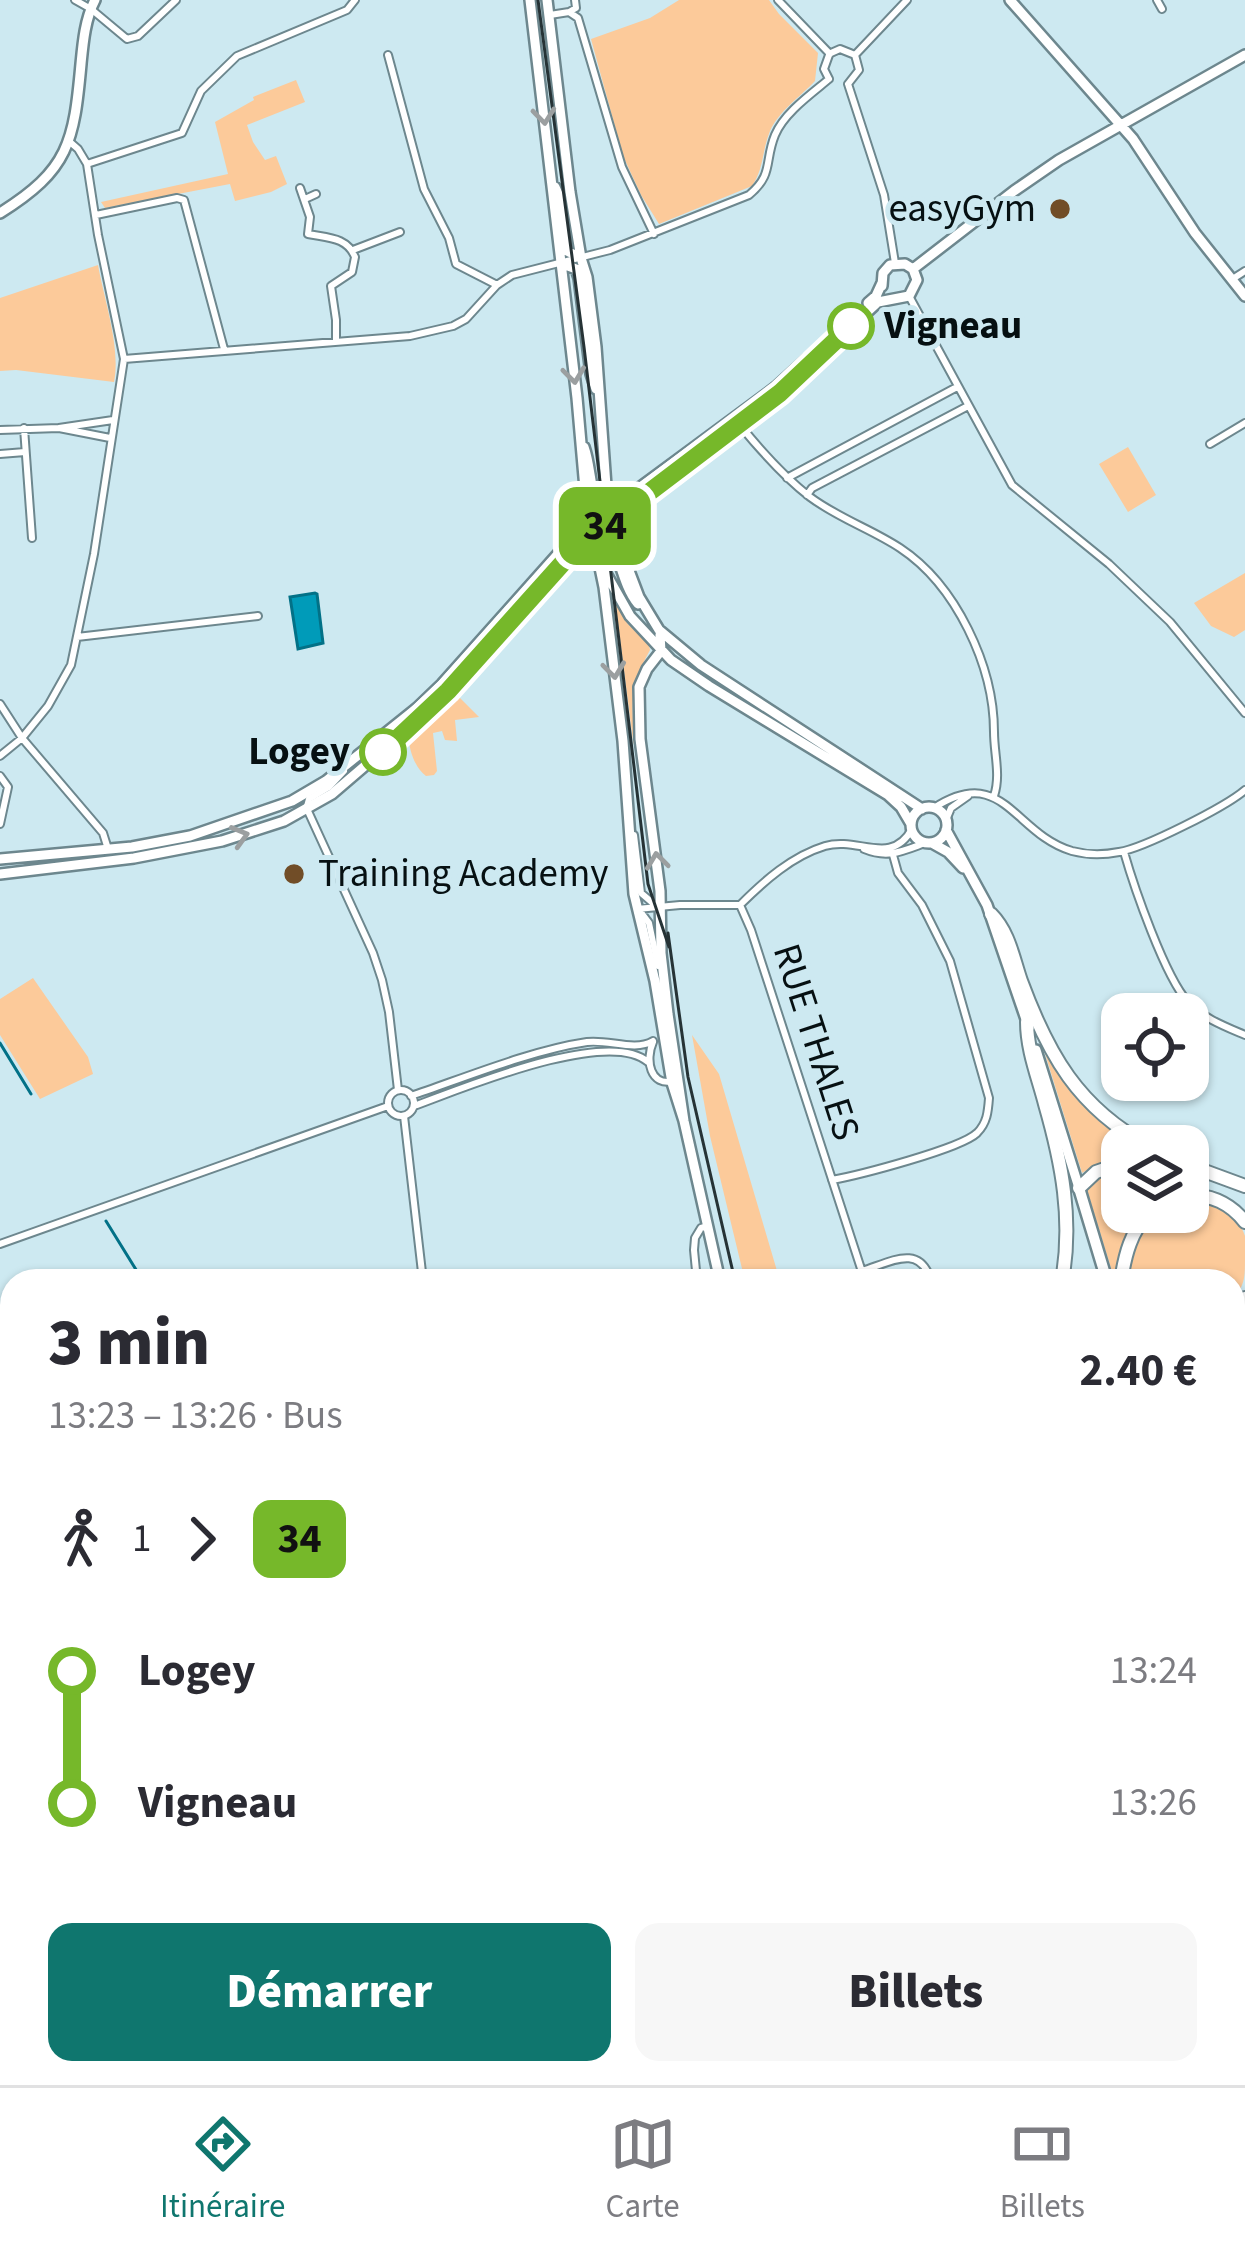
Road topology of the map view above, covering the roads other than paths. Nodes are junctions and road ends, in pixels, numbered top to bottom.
1 (75, 0) edge
2 (176, 0) edge
3 (355, 0) edge
4 (530, 0) edge
5 (547, 0) edge
6 (574, 0) edge
7 (778, 0) edge
8 (907, 0) edge
9 (1010, 0) edge
10 (1157, 0) edge
11 (93, 4) edge
12 (1162, 9) dead end
13 (569, 12) junction
14 (550, 15) junction
15 (830, 54) junction
16 (388, 55) dead end
17 (855, 55) junction
18 (1245, 55) edge
19 (829, 79) junction
20 (848, 84) junction
21 (1122, 126) junction
22 (70, 142) junction
23 (87, 164) junction
24 (550, 177) junction
25 (300, 188) dead end
26 (316, 194) dead end
27 (305, 199) junction
28 (0, 213) edge
29 (96, 215) junction
30 (400, 232) dead end
31 (654, 234) junction
32 (353, 250) junction
33 (581, 258) junction
34 (560, 263) junction
35 (896, 263) junction
36 (913, 269) junction
37 (1245, 271) edge
38 (1232, 280) junction
39 (881, 283) junction
40 (497, 285) junction
41 (909, 296) junction
42 (1245, 296) edge
43 (894, 298) junction
44 (336, 340) junction
45 (224, 349) junction
46 (124, 359) junction
47 (957, 387) junction
48 (601, 406) junction
49 (968, 406) junction
50 (113, 420) junction
51 (1245, 423) edge
52 (739, 424) junction
53 (24, 428) junction
54 (59, 428) junction
55 (0, 430) edge
56 (874, 430) junction
57 (580, 434) junction
58 (110, 438) junction
59 (856, 440) junction
60 (1210, 444) dead end
61 (884, 449) junction
62 (25, 452) junction
63 (0, 454) edge
64 (867, 459) junction
65 (787, 478) junction
66 (807, 495) junction
67 (608, 517) junction
68 (590, 530) junction
69 (32, 538) dead end
70 (597, 555) junction
71 (258, 616) dead end
72 (659, 630) junction
73 (77, 637) junction
74 (661, 651) junction
75 (0, 704) edge
76 (1245, 713) edge
77 (22, 738) junction
78 (0, 756) edge
79 (355, 760) junction
80 (0, 776) edge
81 (1245, 790) edge
82 (978, 794) junction
83 (994, 796) junction
84 (292, 801) junction
85 (628, 808) junction
86 (928, 808) junction
87 (307, 809) junction
88 (0, 824) edge
89 (946, 825) junction
90 (911, 827) junction
91 (929, 843) junction
92 (856, 845) junction
93 (1124, 852) junction
94 (109, 855) junction
95 (893, 855) junction
96 (0, 859) edge
97 (0, 874) edge
98 (978, 886) junction
99 (740, 905) junction
100 (659, 906) junction
101 (637, 909) junction
102 (991, 914) junction
103 (663, 979) junction
104 (1027, 1022) junction
105 (1245, 1035) edge
106 (658, 1039) junction
107 (674, 1046) junction
108 (585, 1047) junction
109 (648, 1062) junction
110 (675, 1078) junction
111 (398, 1090) junction
112 (412, 1096) junction
113 (388, 1106) junction
114 (413, 1106) junction
115 (404, 1116) junction
116 (1116, 1125) edge
117 (1101, 1170) edge
118 (1209, 1171) edge
119 (832, 1180) junction
120 (1245, 1184) edge
121 (1078, 1188) junction
122 (1209, 1198) edge
123 (1245, 1222) edge
124 (708, 1226) junction
125 (1134, 1233) edge
126 (0, 1244) edge
127 (422, 1269) edge
128 (697, 1269) edge
129 (717, 1269) edge
130 (862, 1269) edge
131 (866, 1269) edge
132 (928, 1269) edge
133 (1063, 1269) edge
134 (1103, 1269) edge
135 (1123, 1269) edge

1 - 11 street
2 - 11 street
3 - 23 street
4 -> 24 street
5 - 14 street
6 - 13 street
7 - 15 street
8 - 17 street
9 - 21 street
10 - 12 street
11 - 22 street
13 - 14 street
13 - 31 street
14 - 33 street
15 - 17 street
15 - 19 street
16 - 40 street
17 - 20 street
18 - 21 street
19 - 20 street
19 - 31 street
20 - 35 street
21 - 36 street
21 - 38 street
22 - 23 street
22 - 28 street
23 - 29 street
24 - 33 street
24 - 34 street
25 - 27 street
26 - 27 street
27 - 32 street
29 - 45 street
29 - 46 street
30 - 32 street
31 - 33 street
32 - 44 street
33 - 34 street
33 - 48 street
34 - 40 street
34 - 48 street
34 -> 57 street
35 - 36 street
35 - 39 street
36 - 41 street
37 - 38 street
38 - 42 street
39 - 43 street
39 - 67 street
40 - 44 street
41 - 43 street
41 - 47 street
43 - 52 street
44 - 45 street
45 - 46 street
46 - 50 street
47 - 49 street
47 - 56 street
48 - 67 street
49 - 61 street
49 - 76 street
50 - 54 street
50 - 58 street
51 - 60 street
52 - 65 street
52 - 67 street
53 - 54 street
53 - 55 street
53 - 62 street
54 - 58 street
56 - 59 street
56 - 61 street
57 - 67 street
57 - 68 street
58 - 73 street
59 - 64 street
59 - 65 street
61 - 64 street
62 - 63 street
62 - 69 street
64 - 66 street
65 - 66 street
66 - 83 street
67 - 68 street
67 - 72 street
68 - 70 street
68 - 79 street
68 - 87 street
70 - 74 street
70 -> 85 street
71 - 73 street
72 - 74 street
72 - 86 street
73 - 77 street
74 - 90 street
100 -> 74 street
75 - 77 street
77 - 78 street
77 - 94 street
79 - 84 street
79 - 87 street
80 - 88 street
81 - 93 street
82 - 83 street
82 - 86 street
82 - 89 street
83 - 93 street
84 - 87 street
84 - 94 street
85 - 100 street
85 - 101 street
86 - 89 street
86 - 90 street
94 -> 87 street
87 - 111 street
89 - 91 street
89 - 98 street
90 - 91 street
90 - 92 street
91 - 95 street
91 - 98 street
92 - 95 street
92 - 99 street
93 - 105 street
94 - 96 street
94 - 97 street
95 - 119 street
98 - 102 street
99 - 100 street, RUE THALES
99 - 119 street, RUE THALES
100 - 101 street, RUE THALES
100 - 103 street
101 - 103 street
101 - 106 street
102 - 104 street
102 - 116 highway
103 - 107 street
104 - 121 street
104 - 133 highway
106 - 107 street
106 - 108 street
106 - 109 street
106 - 110 street
107 - 110 street
108 - 109 street
108 - 112 street
108 - 114 street
109 - 110 street
110 - 124 street
111 - 112 street
111 - 113 street
112 - 114 street
113 - 115 street
113 - 126 street
114 - 115 street
115 - 127 street
117 - 121 highway
118 - 120 highway
119 - 130 street, RUE THALES
121 - 134 main road
122 - 123 highway
124 - 128 street
124 - 129 street
125 - 135 highway
131 - 132 street

